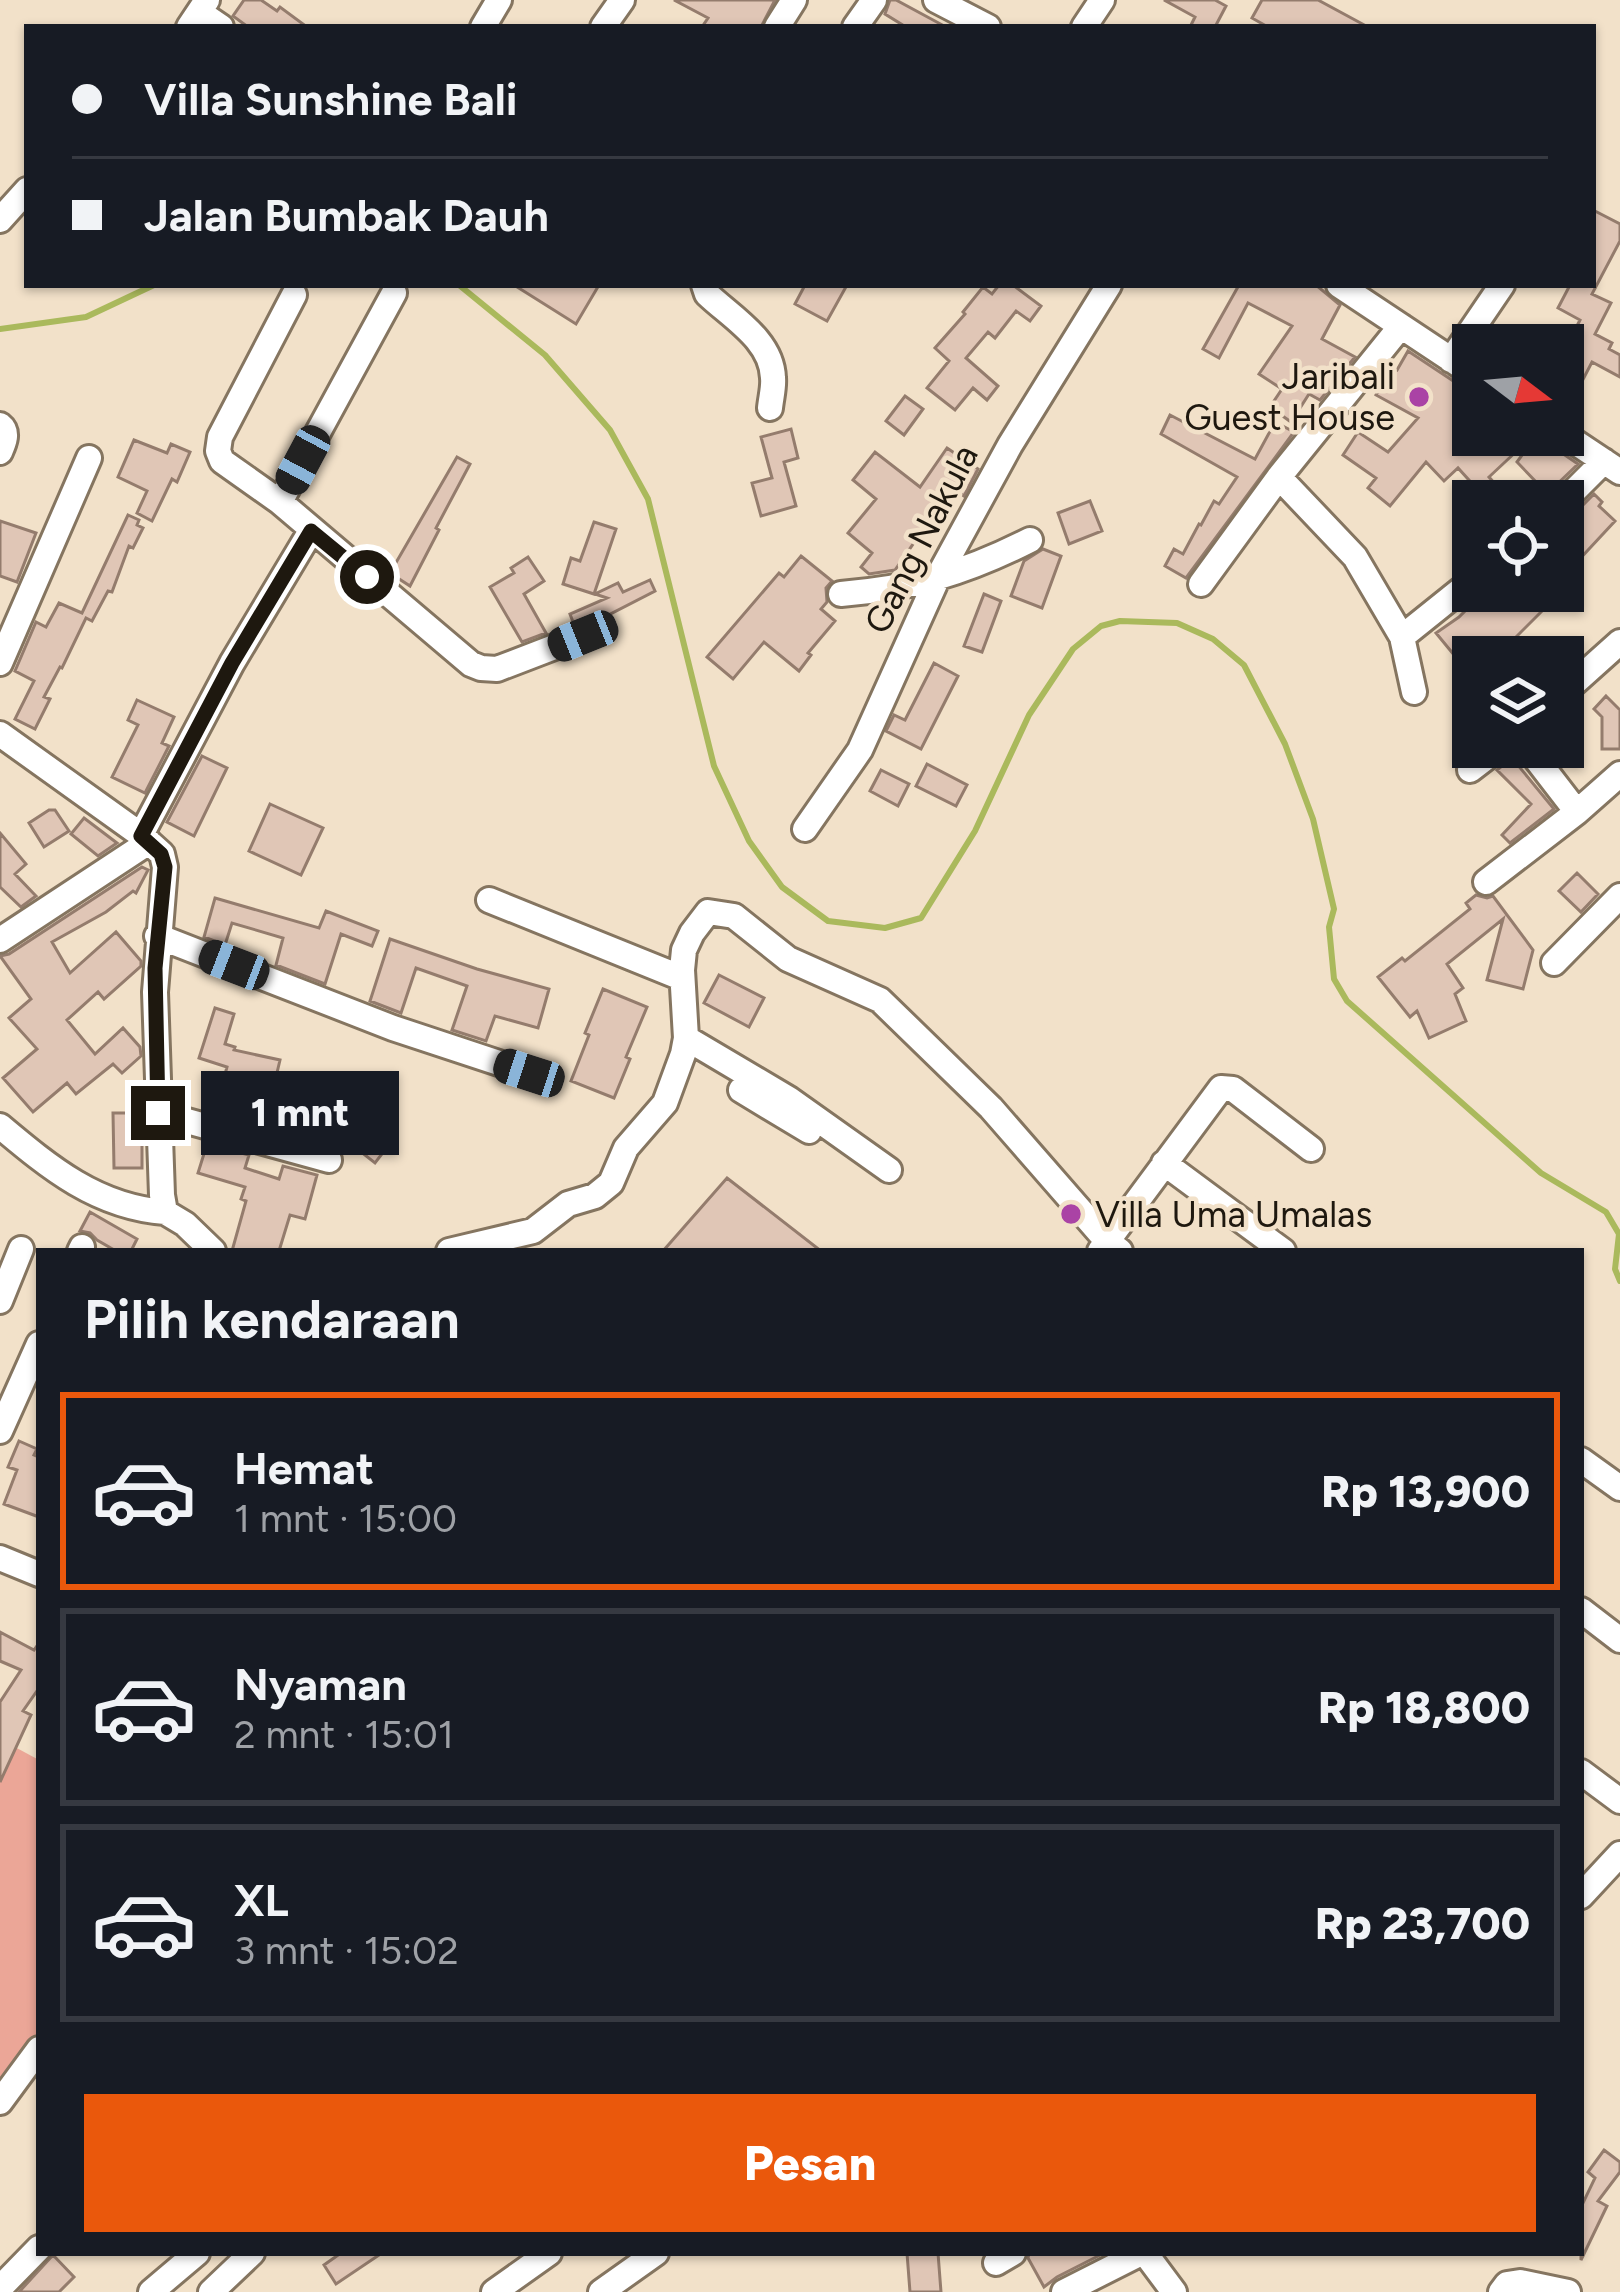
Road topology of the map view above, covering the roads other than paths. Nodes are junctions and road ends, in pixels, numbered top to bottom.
1 (936, 0) edge
2 (982, 24) edge
3 (24, 193) edge
4 (0, 220) edge
5 (705, 288) edge
6 (1107, 288) edge
7 (1344, 288) edge
8 (1500, 288) edge
9 (394, 293) dead end
10 (294, 295) dead end
11 (1401, 326) junction
12 (1451, 360) joint
13 (770, 408) dead end
14 (0, 424) edge
15 (1584, 448) edge
16 (0, 452) edge
17 (89, 458) dead end
18 (1612, 467) edge
19 (1279, 477) junction
20 (1584, 487) edge
21 (280, 502) junction
22 (311, 531) junction
23 (1030, 540) dead end
24 (938, 578) junction
25 (1201, 584) dead end
26 (841, 594) dead end
27 (1452, 597) edge
28 (583, 636) dead end
29 (1402, 637) junction
30 (1620, 643) edge
31 (0, 663) edge
32 (1584, 675) edge
33 (1414, 692) dead end
34 (0, 734) edge
35 (1473, 768) edge
36 (1543, 768) edge
37 (1470, 770) dead end
38 (1620, 774) edge
39 (1577, 812) junction
40 (805, 830) dead end
41 (145, 839) junction
42 (1486, 882) dead end
43 (1620, 896) edge
44 (489, 900) dead end
45 (158, 936) junction
46 (0, 940) edge
47 (1554, 964) dead end
48 (682, 979) junction
49 (684, 1046) junction
50 (529, 1073) dead end
51 (158, 1113) junction
52 (0, 1126) edge
53 (824, 1141) dead end
54 (1311, 1149) dead end
55 (329, 1160) dead end
56 (1164, 1163) junction
57 (889, 1170) dead end
58 (164, 1212) junction
59 (210, 1248) edge
60 (462, 1248) edge
61 (1109, 1248) edge
62 (1279, 1248) edge
63 (21, 1249) dead end
64 (0, 1301) edge
65 (36, 1351) edge
66 (0, 1431) edge
67 (1584, 1462) edge
68 (1620, 1488) edge
69 (0, 1558) edge
70 (36, 1573) edge
71 (1584, 1612) edge
72 (1620, 1640) edge
73 (1584, 1774) edge
74 (1620, 1802) edge
75 (1620, 1854) edge
76 (1584, 1893) edge
77 (36, 2053) edge
78 (0, 2102) edge
79 (36, 2251) edge
80 (193, 2256) edge
81 (249, 2256) edge
82 (545, 2256) edge
83 (652, 2256) edge
84 (1137, 2256) edge
85 (1145, 2256) edge
86 (0, 2288) edge
87 (151, 2292) edge
88 (211, 2292) edge
89 (494, 2292) edge
90 (602, 2292) edge
91 (1064, 2292) edge
92 (1174, 2292) edge
93 (1501, 2292) edge
94 (1568, 2292) edge

1 - 2 street
3 - 4 street
5 - 13 street
6 - 24 street, Gang Nakula
7 - 11 street
8 - 12 street
9 - 21 street
10 - 21 street
11 - 12 street
11 - 19 street
14 - 16 street
15 - 18 street
17 - 31 street
18 - 20 street
19 - 25 street
19 - 29 street
21 - 22 street
22 - 28 street
22 - 41 street
23 - 24 street
24 - 26 street
24 - 40 street, Gang Nakula
27 - 29 street
29 - 33 street
30 - 32 street
34 - 41 street
35 - 37 street
36 - 39 street
38 - 39 street
39 - 42 street
41 - 45 street
41 - 46 street
43 - 47 street
44 - 48 street
45 - 50 street
45 - 51 street
48 - 49 street
48 - 61 street
49 - 53 street
49 - 57 street
49 - 60 street
51 - 55 street
51 - 58 street
52 - 58 street
54 - 56 street
56 - 61 street
56 - 62 street
58 - 59 street
63 - 64 street
65 - 66 street
67 - 68 street
69 - 70 street
71 - 72 street
73 - 74 street
75 - 76 street
77 - 78 street
79 - 86 street
80 - 87 street
81 - 88 street
82 - 89 street
83 - 90 street
84 - 91 street
85 - 92 street
93 - 94 street

